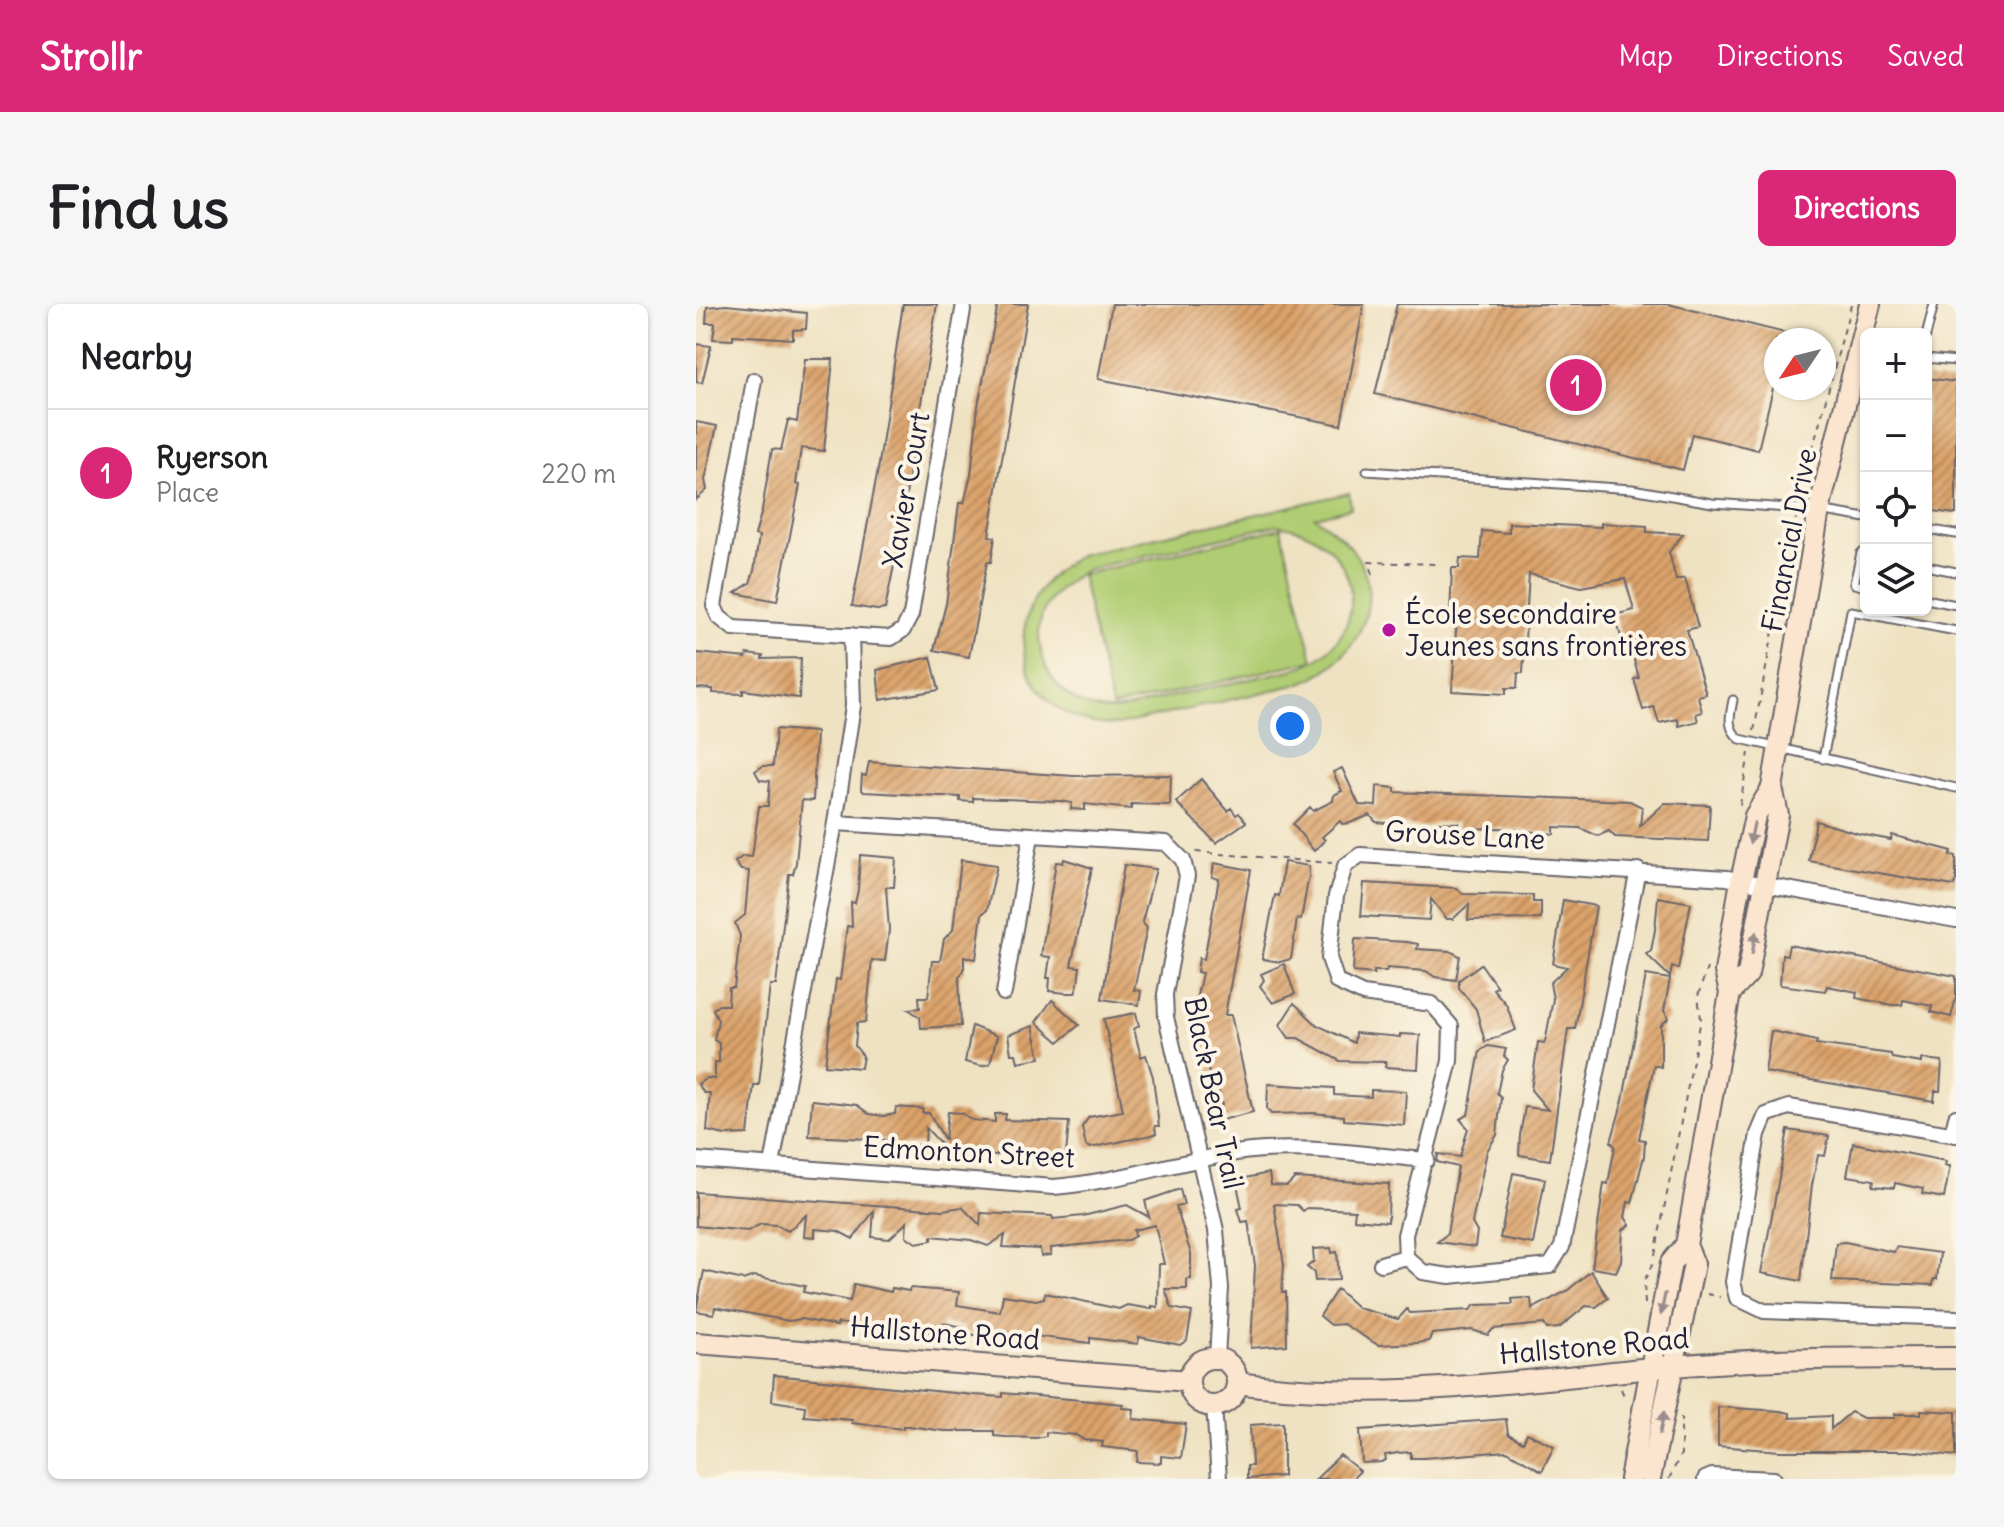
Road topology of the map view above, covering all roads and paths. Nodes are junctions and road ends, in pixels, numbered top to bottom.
1 (964, 304) edge
2 (1851, 304) edge
3 (1870, 304) edge
4 (1934, 304) edge
5 (1928, 328) edge
6 (1932, 359) edge
7 (1956, 361) edge
8 (754, 380) dead end
9 (1367, 471) dead end
10 (1802, 487) dead end
11 (1819, 510) junction
12 (1860, 517) edge
13 (1932, 530) edge
14 (1792, 533) dead end
15 (1956, 534) edge
16 (1860, 557) edge
17 (1435, 564) dead end
18 (1932, 567) edge
19 (1956, 572) edge
20 (1373, 574) dead end
21 (1860, 586) edge
22 (1932, 600) edge
23 (1956, 605) edge
24 (1956, 631) edge
25 (851, 635) junction
26 (1733, 700) dead end
27 (1752, 740) junction
28 (1778, 745) junction
29 (1823, 759) junction
30 (1772, 788) junction
31 (1956, 788) edge
32 (1738, 815) dead end
33 (835, 823) junction
34 (1031, 836) junction
35 (1183, 860) junction
36 (1345, 866) junction
37 (1638, 870) junction
38 (1741, 881) junction
39 (1764, 885) junction
40 (1956, 920) edge
41 (1711, 960) dead end
42 (1004, 993) dead end
43 (1730, 993) junction
44 (1956, 1117) edge
45 (1954, 1135) edge
46 (696, 1160) edge
47 (1200, 1160) junction
48 (1427, 1160) junction
49 (772, 1165) junction
50 (1686, 1245) junction
51 (1406, 1257) junction
52 (1381, 1264) dead end
53 (1704, 1294) dead end
54 (1737, 1298) junction
55 (1645, 1314) dead end
56 (1956, 1318) edge
57 (1643, 1339) dead end
58 (696, 1343) edge
59 (1626, 1352) dead end
60 (1217, 1358) junction
61 (1956, 1358) edge
62 (1674, 1366) junction
63 (1651, 1368) junction
64 (1189, 1381) junction
65 (1237, 1383) junction
66 (1620, 1394) dead end
67 (1628, 1403) dead end
68 (1214, 1406) junction
69 (1680, 1407) dead end
70 (1219, 1479) edge
71 (1630, 1479) edge
72 (1650, 1479) edge
73 (1669, 1479) edge
74 (1705, 1479) edge
75 (1774, 1479) edge

1 - 25 street, Xavier Court
2 - 10 path
3 - 11 street, Financial Drive
4 - 5 lane
6 - 7 lane
8 - 25 street
9 - 11 lane
11 - 12 lane
11 - 28 street, Financial Drive
13 - 15 lane
14 - 27 path
16 - 21 lane
17 - 20 path
18 - 19 lane
22 - 23 lane
24 - 29 lane
25 - 33 street
26 - 27 lane
27 - 28 lane
27 - 32 path
28 - 29 lane
28 - 30 street, Financial Drive
29 - 31 lane
30 -> 38 street, Financial Drive
30 - 39 street, Financial Drive
33 - 34 street
33 - 49 street
34 - 35 street
34 - 42 street
35 - 36 path
35 - 47 street, Black Bear Trail
36 - 37 street, Grouse Lane
36 - 48 street
37 - 38 street, Grouse Lane
37 - 51 street
38 - 39 street, Grouse Lane
38 - 43 street, Financial Drive
39 - 40 street, Grouse Lane
43 -> 39 street, Financial Drive
41 - 55 path
43 - 50 street, Financial Drive
44 - 45 street
45 - 54 street
46 - 49 street, Edmonton Street
47 - 48 street, Edmonton Street
47 - 49 street, Edmonton Street
47 - 60 street, Black Bear Trail
48 - 51 street
50 - 62 street, Financial Drive
50 -> 63 street, Financial Drive
51 - 52 street
53 - 54 path
54 - 56 street
57 - 59 path
58 - 64 street, Hallstone Road
60 - 64 street
60 - 65 street
61 - 62 street, Hallstone Road
62 - 63 street, Hallstone Road
72 -> 62 street, Financial Drive
63 - 65 street, Hallstone Road
63 - 71 street, Financial Drive
64 - 68 street
65 - 68 street
66 - 67 path
68 - 70 street
69 - 73 path
74 - 75 street

